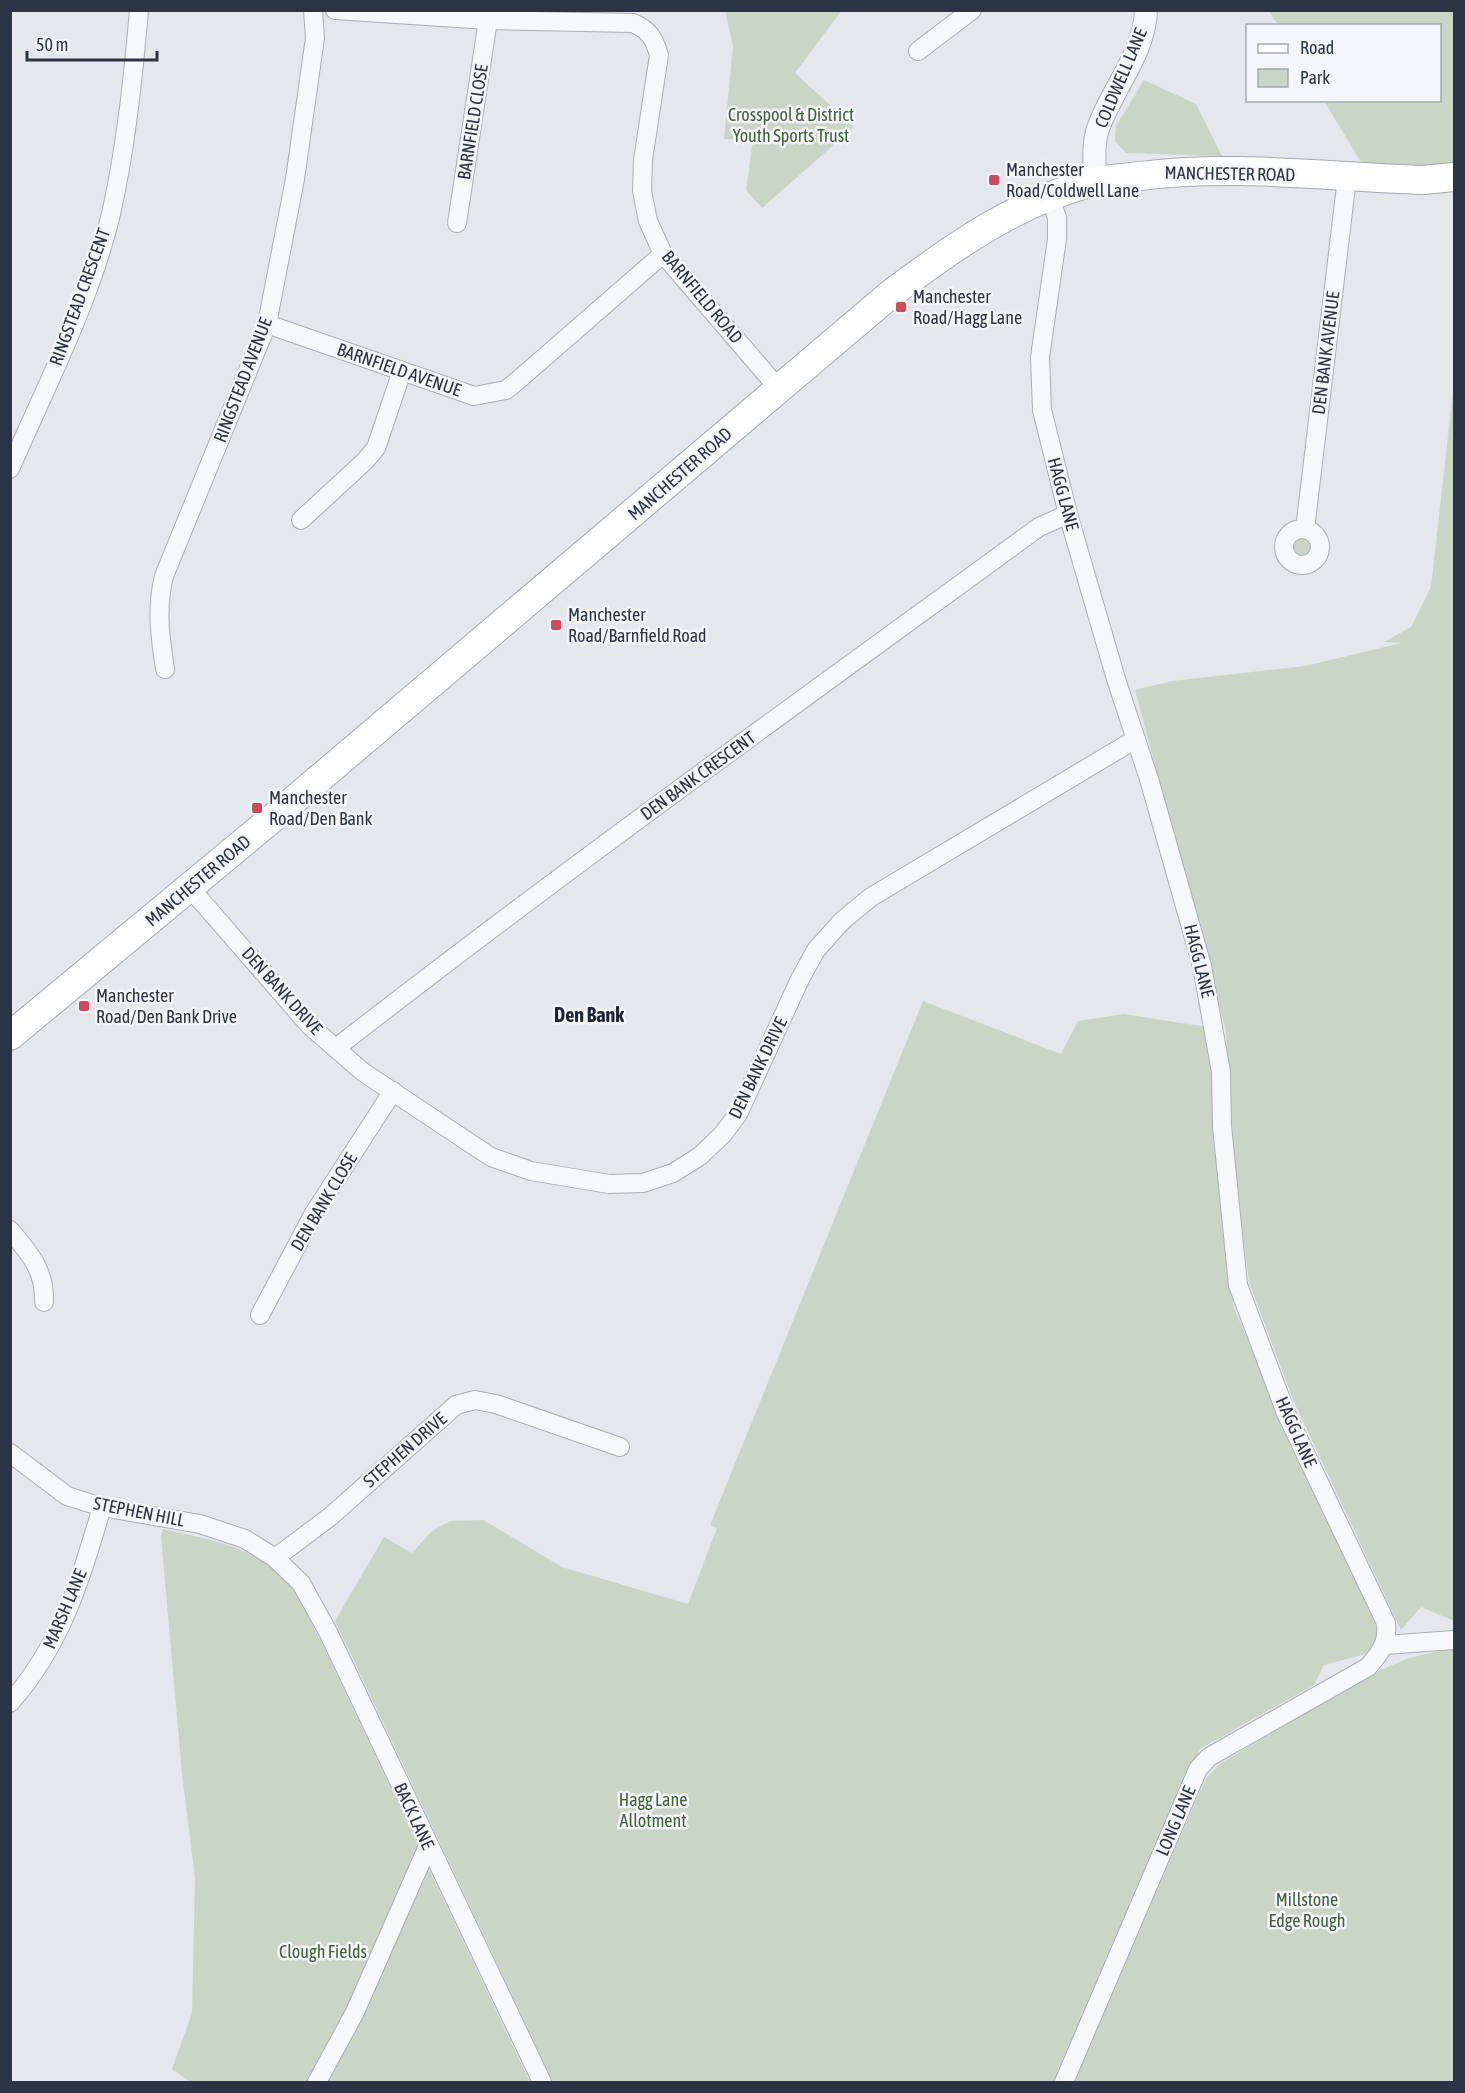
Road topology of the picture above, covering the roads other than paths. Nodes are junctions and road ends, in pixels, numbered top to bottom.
1 (139, 10) edge
2 (313, 10) edge
3 (335, 10) edge
4 (972, 10) edge
5 (1146, 10) edge
6 (488, 20) junction
7 (918, 51) dead end
8 (1455, 177) edge
9 (1347, 178) junction
10 (1095, 181) junction
11 (1050, 196) junction
12 (457, 223) dead end
13 (663, 254) junction
14 (267, 324) junction
15 (402, 371) junction
16 (779, 389) junction
17 (10, 469) edge
18 (1068, 514) junction
19 (301, 520) dead end
20 (1305, 529) dead end
21 (165, 669) dead end
22 (1136, 740) junction
23 (190, 888) junction
24 (10, 1036) edge
25 (336, 1048) junction
26 (393, 1091) junction
27 (10, 1230) edge
28 (44, 1302) dead end
29 (260, 1315) dead end
30 (620, 1447) dead end
31 (10, 1452) edge
32 (102, 1507) junction
33 (275, 1558) junction
34 (1455, 1640) edge
35 (1385, 1646) junction
36 (10, 1703) edge
37 (429, 1846) junction
38 (317, 2082) edge
39 (542, 2082) edge
40 (1064, 2082) edge

1 - 17 street, RINGSTEAD CRESCENT
2 - 14 street, RINGSTEAD AVENUE
3 - 6 street
4 - 7 street
5 - 10 street, COLDWELL LANE
6 - 12 street, BARNFIELD CLOSE
6 - 13 street, BARNFIELD ROAD
8 - 9 main road, MANCHESTER ROAD
9 - 10 main road, MANCHESTER ROAD
9 - 20 street, DEN BANK AVENUE
10 - 11 main road, MANCHESTER ROAD
11 - 16 main road, MANCHESTER ROAD
11 - 18 street, HAGG LANE
13 - 15 street, BARNFIELD AVENUE
13 - 16 street, BARNFIELD ROAD
14 - 15 street, BARNFIELD AVENUE
14 - 21 street, RINGSTEAD AVENUE
15 - 19 street
16 - 23 main road, MANCHESTER ROAD
18 - 22 street, HAGG LANE
18 - 25 street, DEN BANK CRESCENT
22 - 26 street, DEN BANK DRIVE
22 - 35 street, HAGG LANE
23 - 24 main road, MANCHESTER ROAD
23 - 25 street, DEN BANK DRIVE
25 - 26 street, DEN BANK DRIVE
26 - 29 street, DEN BANK CLOSE
27 - 28 street
30 - 33 street, STEPHEN DRIVE
31 - 32 street, STEPHEN HILL
32 - 33 street, STEPHEN HILL
32 - 36 street, MARSH LANE
33 - 37 street, BACK LANE
34 - 35 street
35 - 40 street, LONG LANE
37 - 38 street
37 - 39 street, BACK LANE

